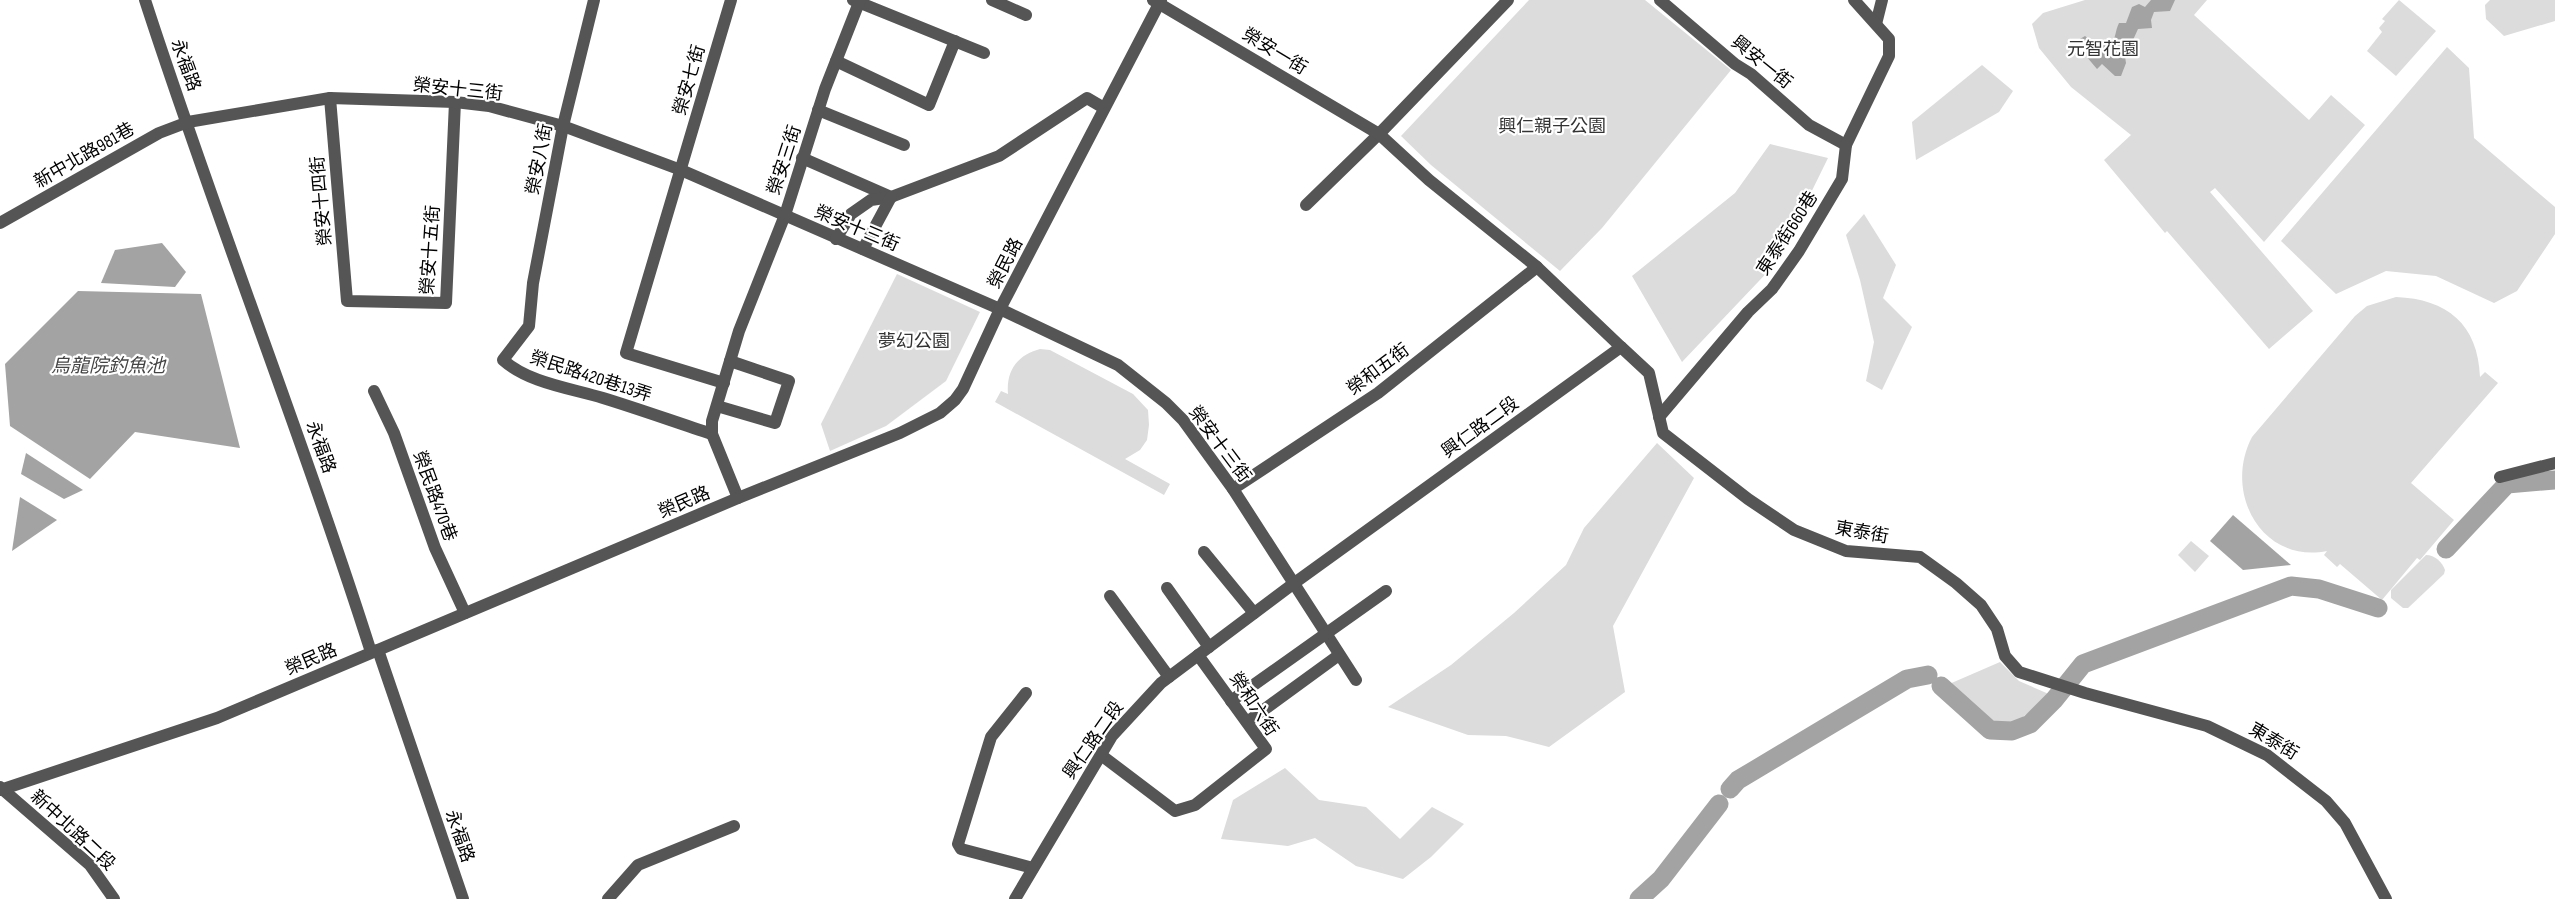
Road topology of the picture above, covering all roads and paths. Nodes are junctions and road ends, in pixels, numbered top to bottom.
1 (145, 0) edge
2 (594, 0) edge
3 (731, 0) edge
4 (992, 0) edge
5 (1508, 0) edge
6 (1660, 0) edge
7 (1854, 0) edge
8 (1882, 0) edge
9 (858, 1) edge
10 (1158, 1) edge
11 (1677, 5) edge
12 (1026, 15) dead end
13 (1876, 24) junction
14 (955, 41) junction
15 (984, 53) dead end
16 (836, 61) junction
17 (330, 98) junction
18 (455, 102) junction
19 (1104, 108) junction
20 (818, 110) junction
21 (188, 122) junction
22 (563, 126) junction
23 (1379, 134) junction
24 (904, 145) dead end
25 (1846, 146) junction
26 (802, 158) junction
27 (681, 170) junction
28 (891, 197) junction
29 (1306, 205) dead end
30 (784, 216) junction
31 (0, 223) edge
32 (836, 239) junction
33 (863, 249) junction
34 (1537, 268) junction
35 (347, 301) joint
36 (1000, 310) junction
37 (529, 326) joint
38 (1621, 347) junction
39 (730, 361) junction
40 (724, 382) junction
41 (374, 390) dead end
42 (717, 406) junction
43 (1659, 417) junction
44 (712, 434) junction
45 (2555, 463) edge
46 (2500, 477) dead end
47 (1233, 489) junction
48 (738, 498) junction
49 (1204, 552) dead end
50 (1293, 584) junction
51 (1167, 588) dead end
52 (1386, 591) dead end
53 (1110, 596) dead end
54 (465, 613) junction
55 (1254, 613) junction
56 (1325, 634) junction
57 (1209, 647) junction
58 (378, 650) junction
59 (1198, 655) junction
60 (1339, 655) junction
61 (1169, 677) junction
62 (1356, 680) dead end
63 (1026, 693) dead end
64 (1231, 701) junction
65 (1247, 722) junction
66 (1101, 755) junction
67 (1, 789) edge
68 (734, 826) dead end
69 (1033, 868) junction
70 (114, 899) edge
71 (463, 899) edge
72 (608, 899) edge
73 (1015, 899) edge
74 (2386, 899) edge

1 - 21 street, 永福路
2 - 22 street, 榮安八街
3 - 27 street, 榮安七街
4 - 12 street
5 - 23 street
6 - 11 street, 興安一街
7 - 13 street
8 - 13 street
9 - 14 street
9 - 16 street, 榮安三街
10 - 19 street, 榮民路
10 - 23 street, 榮安一街
11 - 25 street, 興安一街
13 - 25 street, 東泰街660巷
14 - 15 street
14 - 16 street
16 - 20 street, 榮安三街
17 - 18 street, 榮安十三街
17 - 21 street, 榮安十三街
17 - 35 street, 榮安十四街
18 - 22 street, 榮安十三街
18 - 35 street, 榮安十五街
19 - 28 street
19 - 36 street, 榮民路
20 - 24 street
20 - 26 street, 榮安三街
21 - 31 street, 新中北路981巷
21 - 58 street, 永福路
22 - 27 street, 榮安十三街
22 - 37 street, 榮安八街
23 - 29 street
23 - 34 street
25 - 43 street, 東泰街660巷
26 - 28 street
26 - 30 street, 榮安三街
27 - 30 street, 榮安十三街
27 - 40 street, 榮安七街
28 - 32 street
28 - 33 street
30 - 32 street, 榮安十三街
30 - 39 street, 榮安三街
32 - 33 street, 榮安十三街
33 - 36 street, 榮安十三街
34 - 38 street
34 - 47 street, 榮和五街
36 - 47 street, 榮安十三街
36 - 48 street, 榮民路
37 - 44 street, 榮民路420巷13弄
38 - 43 street, 東泰街
38 - 50 street, 興仁路二段
39 - 40 street, 榮安三街
39 - 42 street
40 - 42 street, 榮安三街
41 - 54 street, 榮民路470巷
42 - 44 street, 榮安三街
43 - 74 street, 東泰街
44 - 48 street
45 - 46 street
47 - 50 street, 榮安十三街
48 - 54 street, 榮民路
49 - 55 street
50 - 55 street, 興仁路二段
50 - 56 street, 榮安十三街
51 - 57 street
52 - 56 street
53 - 61 street
54 - 58 street, 榮民路
55 - 57 street, 興仁路二段
56 - 60 street, 榮安十三街
56 - 64 street
57 - 59 street, 興仁路二段
58 - 67 street, 榮民路
58 - 71 street, 永福路
59 - 61 street, 興仁路二段
59 - 64 street, 榮和六街
60 - 62 street, 榮安十三街
60 - 65 street
61 - 66 street, 興仁路二段
63 - 69 street
64 - 65 street, 榮和六街
65 - 66 street, 榮和六街
66 - 69 street, 興仁路二段
67 - 70 street, 新中北路二段
68 - 72 street
69 - 73 street, 興仁路二段

